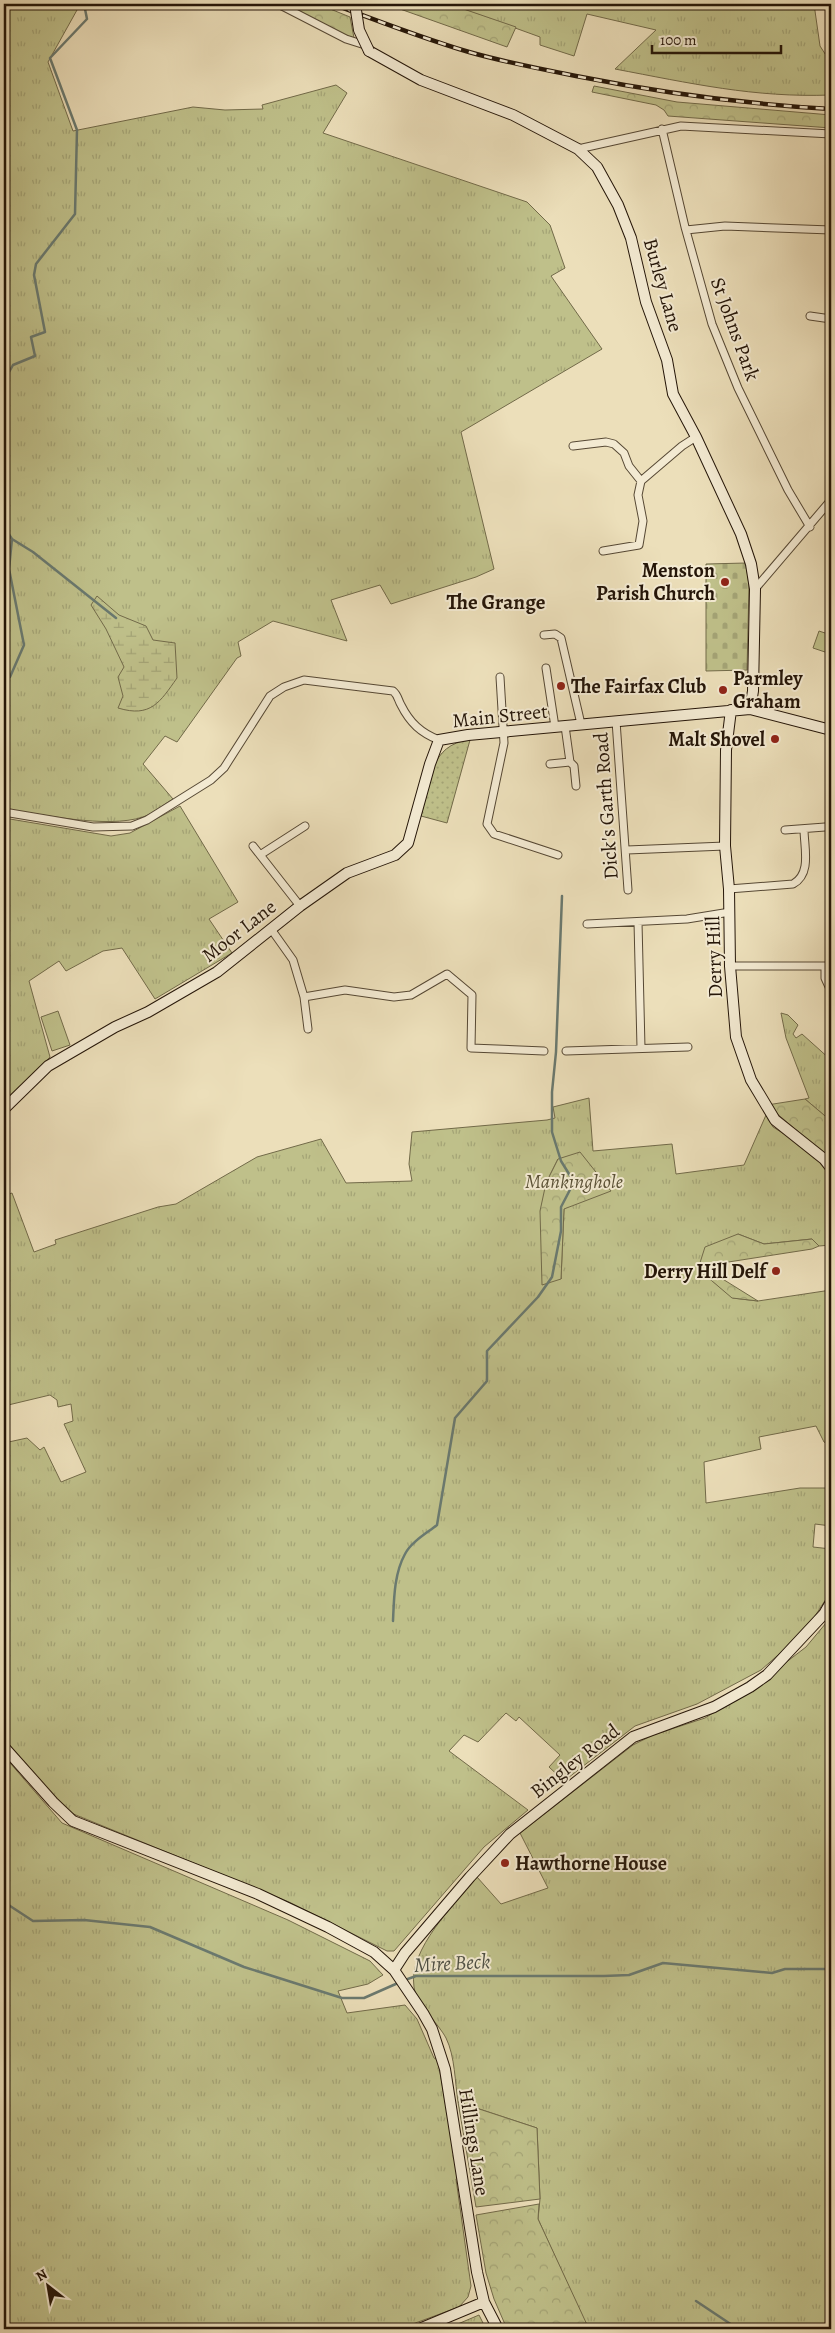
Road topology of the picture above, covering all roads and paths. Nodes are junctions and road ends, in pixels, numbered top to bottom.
1 (278, 4) edge
2 (354, 4) edge
3 (367, 48) junction
4 (662, 129) junction
5 (831, 134) edge
6 (578, 149) junction
7 (686, 230) junction
8 (831, 230) edge
9 (810, 316) dead end
10 (831, 319) edge
11 (696, 437) junction
12 (573, 446) dead end
13 (641, 480) junction
14 (831, 500) edge
15 (810, 527) junction
16 (603, 551) dead end
17 (756, 589) junction
18 (544, 635) dead end
19 (546, 668) dead end
20 (500, 677) dead end
21 (750, 709) junction
22 (731, 710) junction
23 (616, 720) junction
24 (581, 724) junction
25 (560, 727) junction
26 (831, 730) edge
27 (504, 732) junction
28 (440, 740) junction
29 (570, 762) junction
30 (550, 764) dead end
31 (576, 786) dead end
32 (4, 812) edge
33 (305, 826) dead end
34 (825, 827) dead end
35 (804, 829) junction
36 (786, 830) dead end
37 (253, 846) dead end
38 (725, 846) junction
39 (626, 850) junction
40 (260, 855) junction
41 (558, 855) dead end
42 (730, 889) junction
43 (628, 890) dead end
44 (300, 906) junction
45 (730, 912) junction
46 (638, 922) junction
47 (587, 924) dead end
48 (271, 929) junction
49 (730, 966) junction
50 (828, 966) edge
51 (831, 991) edge
52 (304, 997) junction
53 (308, 1029) dead end
54 (688, 1047) dead end
55 (641, 1048) junction
56 (566, 1050) dead end
57 (544, 1051) dead end
58 (4, 1109) edge
59 (831, 1168) edge
60 (831, 1602) edge
61 (4, 1747) edge
62 (394, 1970) junction
63 (484, 2302) junction
64 (419, 2329) edge
65 (498, 2329) edge

1 - 3 street
2 - 3 street, bridge
3 - 6 street, Burley Lane
4 - 5 street
4 - 6 street
4 - 7 street, St Johns Park
6 - 11 street, Burley Lane
7 - 8 street
7 - 15 street, St Johns Park
9 - 10 street
11 - 13 street
11 - 17 street, Burley Lane
12 - 13 street
13 - 16 street
14 - 15 street
15 - 17 street
17 - 21 street, Burley Lane
18 - 24 street
19 - 25 street
20 - 27 street
21 - 22 street, Main Street
21 - 26 street, Main Street
22 - 23 street, Main Street
22 - 38 street, Derry Hill
23 - 24 street, Main Street
23 - 39 street, Dick's Garth Road
24 - 25 street, Main Street
25 - 27 street, Main Street
25 - 29 street
27 - 28 street, Main Street
27 - 41 street
28 - 32 street
28 - 44 street, Moor Lane
29 - 30 street
29 - 31 street
33 - 40 street
34 - 35 street
35 - 36 street
35 - 42 street
37 - 40 street
38 - 39 street
38 - 42 street, Derry Hill
39 - 43 street, Dick's Garth Road
40 - 44 street
42 - 45 street, Derry Hill
44 - 48 street, Moor Lane
45 - 46 street
45 - 49 street, Derry Hill
46 - 47 street
46 - 55 street
48 - 52 street
48 - 58 street, Moor Lane
49 - 50 street
49 - 59 street, Derry Hill
50 - 51 street
52 - 53 street
52 - 57 street
54 - 55 street
55 - 56 street
60 - 62 street, Bingley Road
61 - 62 street, Hillings Lane
62 - 63 street, Hillings Lane
63 - 64 street
63 - 65 street, Hillings Lane

